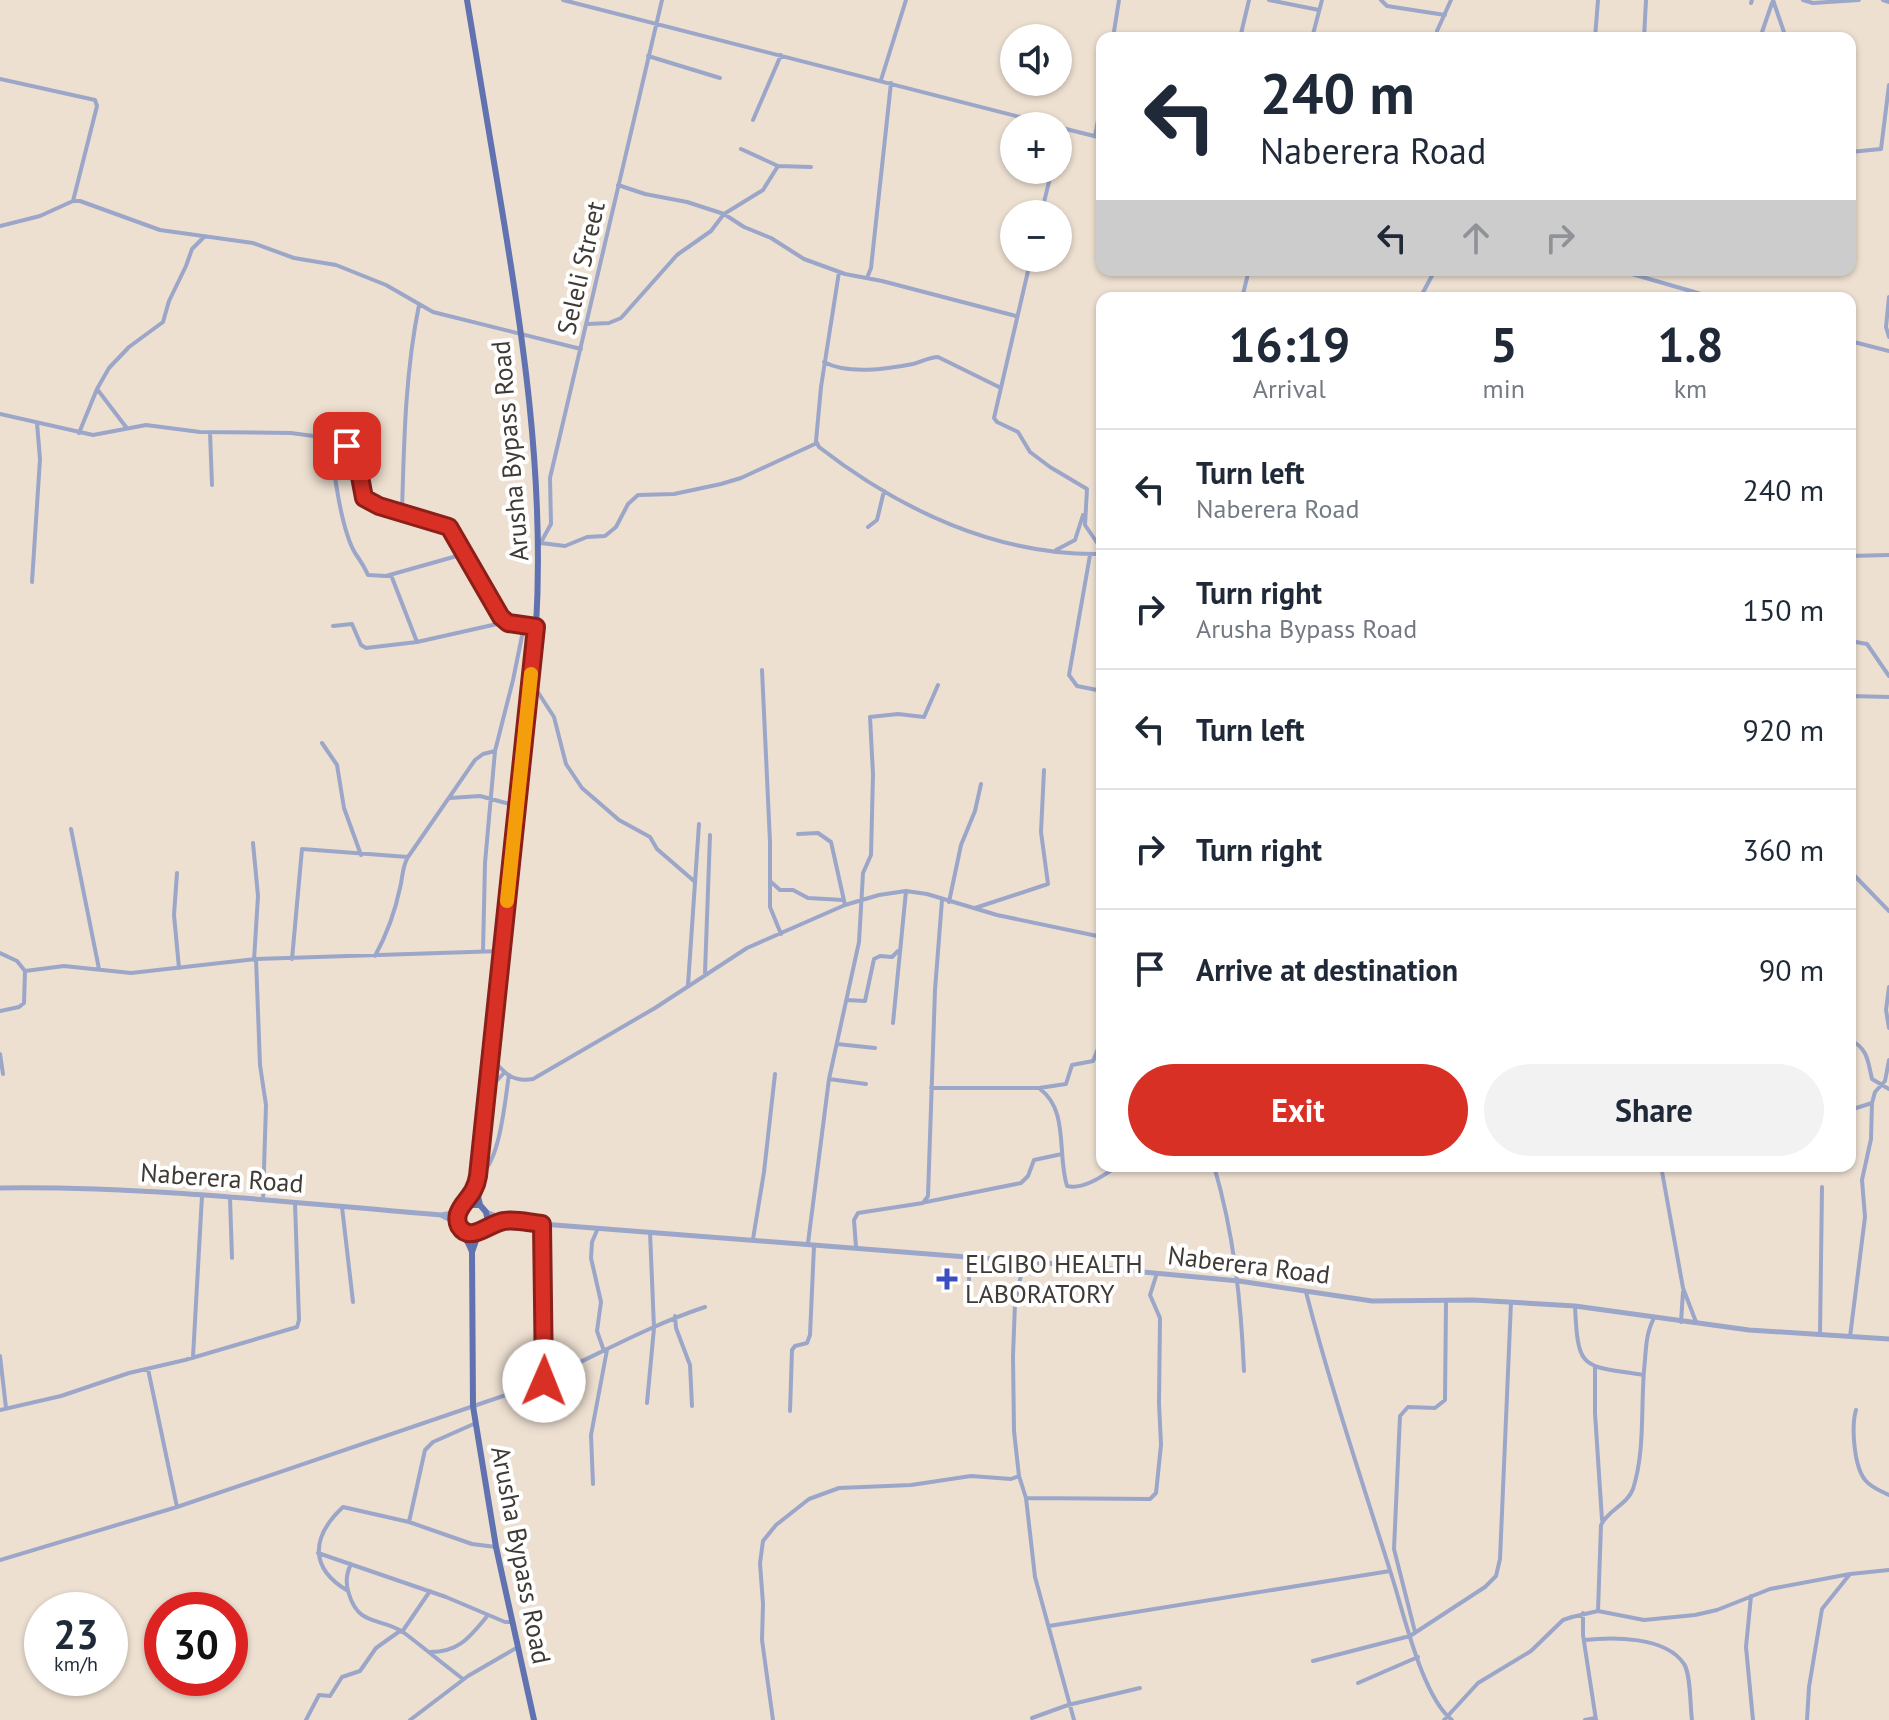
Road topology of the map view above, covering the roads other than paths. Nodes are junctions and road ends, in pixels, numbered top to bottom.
1 (467, 0) edge
2 (563, 0) edge
3 (662, 0) edge
4 (906, 0) edge
5 (1119, 0) edge
6 (1249, 0) edge
7 (1269, 0) edge
8 (1322, 0) edge
9 (1381, 0) edge
10 (1451, 0) edge
11 (1598, 0) edge
12 (1646, 0) edge
13 (1773, 0) edge
14 (1803, 0) edge
15 (1859, 0) edge
16 (1883, 0) edge
17 (1889, 2) edge
18 (1319, 10) junction
19 (1445, 15) junction
20 (656, 24) junction
21 (1437, 31) dead end
22 (1114, 32) edge
23 (1241, 32) edge
24 (1314, 32) edge
25 (1595, 32) edge
26 (1644, 32) edge
27 (1762, 32) edge
28 (1784, 32) edge
29 (781, 55) junction
30 (648, 56) junction
31 (720, 78) dead end
32 (0, 79) edge
33 (881, 80) junction
34 (891, 83) junction
35 (1889, 85) edge
36 (1001, 112) edge
37 (753, 120) dead end
38 (1887, 127) edge
39 (1072, 131) edge
40 (1096, 132) edge
41 (1095, 137) joint
42 (741, 149) dead end
43 (1856, 151) edge
44 (778, 166) junction
45 (811, 167) dead end
46 (618, 185) junction
47 (73, 201) junction
48 (724, 214) junction
49 (0, 226) edge
50 (205, 237) junction
51 (839, 272) junction
52 (1027, 272) edge
53 (1639, 276) edge
54 (867, 278) junction
55 (1694, 292) edge
56 (1889, 297) edge
57 (419, 305) junction
58 (1016, 316) junction
59 (587, 324) junction
60 (520, 333) junction
61 (1889, 337) edge
62 (1856, 343) edge
63 (581, 349) junction
64 (1889, 351) edge
65 (824, 362) junction
66 (1001, 388) junction
67 (97, 389) junction
68 (0, 414) edge
69 (37, 423) junction
70 (126, 427) junction
71 (210, 432) junction
72 (79, 433) junction
73 (331, 439) junction
74 (817, 443) junction
75 (212, 485) dead end
76 (884, 491) junction
77 (1084, 509) junction
78 (402, 512) junction
79 (868, 527) dead end
80 (1096, 542) edge
81 (540, 544) junction
82 (1054, 551) junction
83 (464, 554) junction
84 (1096, 554) edge
85 (1090, 555) junction
86 (1889, 555) edge
87 (1856, 556) edge
88 (391, 575) junction
89 (32, 582) dead end
90 (506, 622) junction
91 (333, 626) dead end
92 (524, 626) junction
93 (536, 627) junction
94 (417, 642) junction
95 (1856, 642) edge
96 (762, 670) dead end
97 (1889, 676) edge
98 (530, 681) junction
99 (938, 685) dead end
100 (1096, 690) edge
101 (1856, 696) edge
102 (1889, 697) edge
103 (322, 743) dead end
104 (495, 751) junction
105 (1044, 770) dead end
106 (981, 784) dead end
107 (450, 798) junction
108 (490, 800) junction
109 (517, 806) junction
110 (699, 824) dead end
111 (71, 829) dead end
112 (798, 834) dead end
113 (710, 835) dead end
114 (253, 843) dead end
115 (361, 855) junction
116 (408, 857) junction
117 (177, 873) dead end
118 (1856, 876) edge
119 (694, 881) junction
120 (770, 881) junction
121 (906, 891) junction
122 (862, 899) junction
123 (942, 900) junction
124 (949, 902) junction
125 (844, 903) junction
126 (972, 908) junction
127 (1889, 911) edge
128 (781, 934) junction
129 (1096, 936) edge
130 (900, 949) junction
131 (483, 951) junction
132 (501, 951) junction
133 (0, 953) edge
134 (375, 956) junction
135 (292, 959) junction
136 (255, 960) junction
137 (179, 968) junction
138 (99, 969) junction
139 (25, 971) junction
140 (705, 973) junction
141 (688, 985) junction
142 (1889, 987) edge
143 (847, 1000) junction
144 (0, 1011) edge
145 (893, 1023) dead end
146 (1889, 1028) edge
147 (837, 1044) junction
148 (1856, 1044) edge
149 (875, 1048) dead end
150 (0, 1054) edge
151 (1096, 1054) edge
152 (491, 1057) junction
153 (1889, 1060) edge
154 (3, 1074) dead end
155 (506, 1074) junction
156 (775, 1074) dead end
157 (829, 1079) junction
158 (866, 1084) dead end
159 (1882, 1086) junction
160 (931, 1088) junction
161 (1039, 1088) junction
162 (1889, 1089) edge
163 (487, 1091) junction
164 (1872, 1103) junction
165 (1856, 1108) edge
166 (1062, 1154) junction
167 (1106, 1172) edge
168 (1215, 1172) edge
169 (1662, 1172) edge
170 (478, 1176) junction
171 (476, 1187) junction
172 (1822, 1187) dead end
173 (0, 1188) edge
174 (202, 1196) junction
175 (230, 1198) junction
176 (263, 1200) junction
177 (295, 1203) junction
178 (924, 1203) junction
179 (465, 1205) junction
180 (480, 1205) junction
181 (342, 1207) junction
182 (459, 1212) junction
183 (486, 1212) junction
184 (441, 1215) junction
185 (507, 1220) junction
186 (458, 1224) junction
187 (542, 1224) junction
188 (486, 1226) junction
189 (598, 1228) junction
190 (465, 1232) junction
191 (479, 1232) junction
192 (650, 1232) junction
193 (753, 1239) junction
194 (811, 1243) junction
195 (856, 1247) junction
196 (472, 1252) junction
197 (968, 1256) junction
198 (232, 1258) dead end
199 (1024, 1261) junction
200 (1157, 1273) junction
201 (1239, 1281) junction
202 (1683, 1288) junction
203 (1306, 1292) junction
204 (970, 1300) dead end
205 (353, 1302) dead end
206 (1446, 1302) junction
207 (1511, 1302) junction
208 (1575, 1306) junction
209 (705, 1307) dead end
210 (675, 1316) junction
211 (1654, 1318) junction
212 (1681, 1322) junction
213 (1697, 1324) junction
214 (654, 1328) junction
215 (1820, 1335) junction
216 (1850, 1337) junction
217 (1889, 1339) edge
218 (605, 1351) junction
219 (0, 1356) edge
220 (193, 1357) junction
221 (1595, 1368) junction
222 (148, 1369) junction
223 (1244, 1371) dead end
224 (1643, 1375) junction
225 (544, 1381) junction
226 (647, 1403) dead end
227 (473, 1406) junction
228 (692, 1406) dead end
229 (6, 1408) junction
230 (0, 1410) edge
231 (1856, 1410) dead end
232 (790, 1411) dead end
233 (476, 1423) junction
234 (1019, 1476) junction
235 (593, 1484) dead end
236 (1889, 1495) edge
237 (1026, 1498) junction
238 (177, 1507) junction
239 (1602, 1520) junction
240 (409, 1522) junction
241 (496, 1547) junction
242 (318, 1553) junction
243 (0, 1560) edge
244 (351, 1564) junction
245 (1889, 1570) edge
246 (1390, 1571) junction
247 (1850, 1574) junction
248 (348, 1591) junction
249 (430, 1591) junction
250 (1751, 1596) junction
251 (1598, 1611) junction
252 (1583, 1613) junction
253 (488, 1615) junction
254 (512, 1622) junction
255 (1049, 1626) junction
256 (401, 1632) junction
257 (1413, 1634) junction
258 (1584, 1640) junction
259 (518, 1647) junction
260 (428, 1652) junction
261 (1418, 1657) junction
262 (1313, 1661) dead end
263 (463, 1679) junction
264 (1358, 1683) dead end
265 (1140, 1688) dead end
266 (1068, 1705) junction
267 (1032, 1718) dead end
268 (1448, 1719) edge
269 (1595, 1719) edge
270 (306, 1720) edge
271 (410, 1720) edge
272 (534, 1720) edge
273 (773, 1720) edge
274 (1074, 1720) edge
275 (1585, 1720) edge
276 (1692, 1720) edge
277 (1753, 1720) edge
278 (1807, 1720) edge

1 - 60 main road, Arusha Bypass Road
2 - 20 street
3 - 20 street, Seleli Street
4 - 33 street
5 - 22 street
6 - 23 street
7 - 18 street
8 - 18 street
9 - 19 street
10 - 19 street
11 - 25 street
12 - 26 street
13 - 27 street
13 - 28 street
14 - 15 street
16 - 17 street
18 - 24 street
19 - 21 street
20 - 29 street
20 - 30 street, Seleli Street
29 - 33 street
29 - 37 street
30 - 31 street
30 - 46 street, Seleli Street
32 - 47 street
33 - 34 street
34 - 36 street
34 - 54 street
35 - 38 street
38 - 43 street
39 - 41 street
40 - 41 street
42 - 44 street
44 - 45 street
44 - 48 street
46 - 48 street
46 - 59 street, Seleli Street
47 - 49 street
47 - 50 street
48 - 51 street
48 - 59 street
50 - 57 street
50 - 67 street
51 - 54 street
51 - 65 street
52 - 58 street
53 - 55 street
54 - 58 street
56 - 61 street
57 - 60 street
57 - 78 street
58 - 66 street
59 - 63 street, Seleli Street
60 - 63 street
60 - 81 main road, Arusha Bypass Road
62 - 64 street
63 - 81 street, Seleli Street
65 - 66 street
65 - 74 street
66 - 77 street
67 - 70 street
67 - 72 street
68 - 69 street
69 - 72 street
69 - 89 street
70 - 71 street
70 - 72 street
71 - 73 street
71 - 75 street
73 - 78 street
73 - 88 street
74 - 76 street
74 - 81 street
76 - 79 street
76 - 82 street
77 - 80 street
77 - 82 street
78 - 83 street
81 - 93 main road, Arusha Bypass Road
82 - 85 street
83 - 88 street
83 - 90 street
84 - 85 street
85 - 100 street
86 - 87 street
88 - 94 street
90 - 92 street
90 - 94 street
91 - 94 street
92 - 93 street
92 - 104 street
93 - 98 main road, Arusha Bypass Road
95 - 97 street
96 - 120 street
98 - 109 main road, Arusha Bypass Road
98 - 119 street
99 - 122 street
101 - 102 street
103 - 115 street
104 - 107 street
104 - 108 street
105 - 126 street
106 - 124 street
107 - 108 street
107 - 116 street
108 - 109 street
108 - 131 street
109 - 132 main road, Arusha Bypass Road
110 - 119 street
111 - 138 street
112 - 125 street
113 - 140 street
114 - 136 street
115 - 116 street
115 - 135 street
116 - 134 street
117 - 137 street
118 - 127 street
119 - 141 street
120 - 125 street
120 - 128 street
121 - 122 street
121 - 123 street
121 - 130 street
122 - 125 street
122 - 143 street
123 - 124 street
123 - 160 street
124 - 126 street
125 - 128 street
126 - 129 street
128 - 140 street
130 - 143 street
130 - 145 street
131 - 132 street
131 - 134 street
132 - 152 main road, Arusha Bypass Road
133 - 139 street
134 - 135 street
135 - 136 street
136 - 137 street
136 - 176 street
137 - 138 street
138 - 139 street
139 - 144 street
140 - 141 street
141 - 155 street
142 - 146 street
143 - 147 street
147 - 149 street
147 - 157 street
148 - 159 street
150 - 154 street
151 - 161 street
152 - 155 street
152 - 163 main road, Arusha Bypass Road
153 - 159 street
155 - 163 street
155 - 170 street
156 - 193 street
157 - 158 street
157 - 194 street
159 - 162 street
159 - 164 street
160 - 161 street
160 - 178 street
161 - 166 street
163 - 170 main road, Arusha Bypass Road
164 - 165 street
164 - 216 street
166 - 167 street
166 - 178 street
168 - 201 street
169 - 202 street
170 - 171 main road, Arusha Bypass Road
171 - 179 main road, Arusha Bypass Road
171 - 180 main road, Arusha Bypass Road
172 - 215 street
173 - 174 street, Naberera Road
174 - 175 street, Naberera Road
174 - 220 street
175 - 176 street, Naberera Road
175 - 198 street
176 - 177 street, Naberera Road
177 - 181 street, Naberera Road
177 - 220 street
178 - 195 street
179 - 180 main road
179 - 182 main road, Arusha Bypass Road
180 - 183 main road, Arusha Bypass Road
181 - 184 street, Naberera Road
181 - 205 street
182 - 184 street, Naberera Road
182 - 186 main road
183 - 185 street, Naberera Road
183 - 188 main road
184 - 186 street, Naberera Road
185 - 187 street, Naberera Road
185 - 188 street, Naberera Road
186 - 190 main road, Arusha Bypass Road
187 - 189 street, Naberera Road
187 - 225 street
188 - 191 main road
189 - 192 street, Naberera Road
189 - 218 street
190 - 191 main road
190 - 196 main road, Arusha Bypass Road
191 - 196 main road, Arusha Bypass Road
192 - 193 street, Naberera Road
192 - 214 street
193 - 194 street, Naberera Road
194 - 195 street, Naberera Road
194 - 232 street
195 - 197 street, Naberera Road
196 - 227 main road, Arusha Bypass Road
197 - 199 street, Naberera Road
197 - 204 street
199 - 200 street, Naberera Road
199 - 234 street
200 - 201 street, Naberera Road
200 - 237 street
201 - 203 street, Naberera Road
201 - 223 street
202 - 212 street
202 - 213 street
203 - 206 street, Naberera Road
203 - 246 street
206 - 207 street, Naberera Road
206 - 257 street
207 - 208 street, Naberera Road
207 - 257 street
208 - 211 street, Naberera Road
208 - 221 street
209 - 210 street
210 - 214 street
210 - 228 street
211 - 212 street, Naberera Road
211 - 224 street
212 - 213 street, Naberera Road
213 - 215 street, Naberera Road
214 - 218 street
214 - 226 street
215 - 216 street, Naberera Road
216 - 217 street, Naberera Road
218 - 225 street
218 - 235 street
219 - 229 street
220 - 222 street
221 - 224 street
221 - 239 street
222 - 229 street
222 - 238 street
224 - 239 street
225 - 227 street
227 - 233 main road, Arusha Bypass Road
227 - 238 street
229 - 230 street
231 - 236 street
233 - 240 street
233 - 241 main road, Arusha Bypass Road
234 - 237 street
234 - 273 street
237 - 255 street
238 - 243 street
239 - 251 street
240 - 241 street
240 - 242 street
241 - 254 main road, Arusha Bypass Road
242 - 244 street
242 - 248 street
244 - 248 street
244 - 249 street
245 - 247 street
246 - 255 street
246 - 257 street
247 - 250 street
247 - 278 street
248 - 256 street
249 - 253 street
249 - 256 street
250 - 251 street
250 - 277 street
251 - 252 street
252 - 258 street
252 - 268 street
253 - 254 street
253 - 260 street
254 - 259 main road, Arusha Bypass Road
255 - 266 street
256 - 260 street
256 - 270 street
257 - 261 street
257 - 262 street
258 - 269 street
258 - 276 street
259 - 263 street
259 - 272 main road, Arusha Bypass Road
260 - 263 street
261 - 264 street
261 - 268 street
263 - 271 street
265 - 266 street
266 - 267 street
266 - 274 street
269 - 275 street

